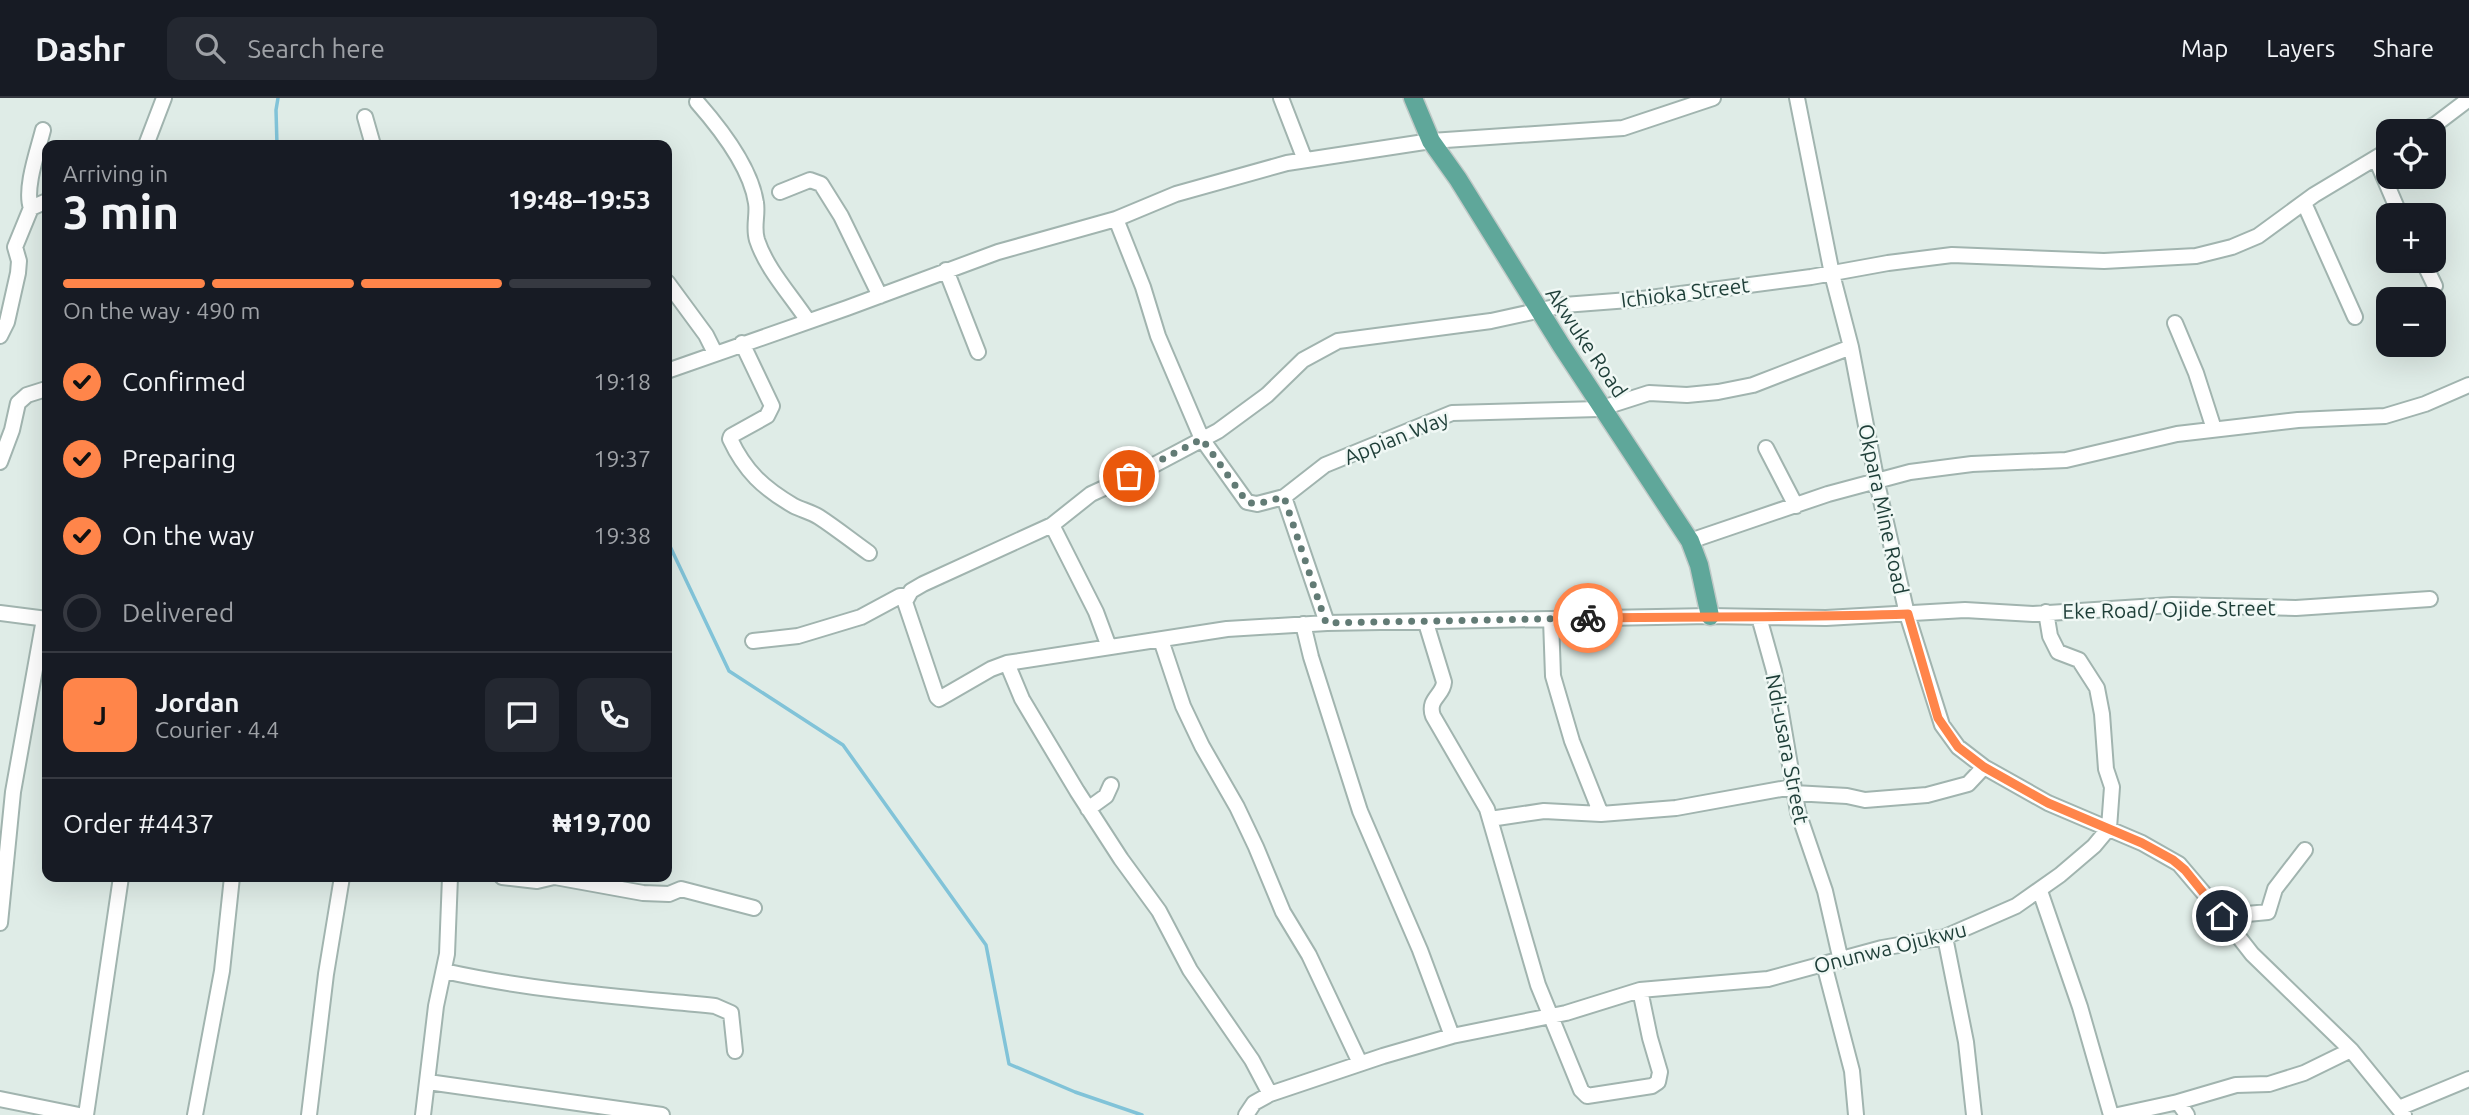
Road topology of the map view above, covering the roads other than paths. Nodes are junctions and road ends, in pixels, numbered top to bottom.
1 (164, 98) edge
2 (1281, 98) edge
3 (1413, 98) edge
4 (1713, 98) edge
5 (1797, 98) edge
6 (2469, 99) edge
7 (697, 102) dead end
8 (1681, 103) edge
9 (365, 117) dead end
10 (2443, 119) edge
11 (43, 130) dead end
12 (148, 140) edge
13 (372, 140) edge
14 (1432, 141) junction
15 (2376, 159) edge
16 (1305, 160) junction
17 (780, 191) dead end
18 (42, 203) edge
19 (2304, 203) junction
20 (31, 208) junction
21 (1116, 219) junction
22 (946, 270) junction
23 (2429, 273) edge
24 (1832, 274) junction
25 (2435, 285) dead end
26 (672, 289) edge
27 (880, 296) junction
28 (1538, 309) junction
29 (2355, 317) dead end
30 (808, 321) junction
31 (2175, 323) dead end
32 (0, 336) edge
33 (742, 343) junction
34 (1851, 347) junction
35 (978, 352) dead end
36 (715, 353) junction
37 (672, 369) edge
38 (2469, 385) edge
39 (42, 390) edge
40 (1604, 408) junction
41 (2214, 429) junction
42 (1202, 439) junction
43 (1766, 447) dead end
44 (0, 462) edge
45 (1877, 483) junction
46 (1284, 497) junction
47 (1796, 506) junction
48 (1052, 525) junction
49 (1690, 541) junction
50 (869, 553) dead end
51 (906, 596) junction
52 (2430, 599) dead end
53 (2046, 612) junction
54 (0, 613) edge
55 (1908, 614) junction
56 (1710, 616) junction
57 (1759, 617) junction
58 (42, 618) edge
59 (1551, 619) junction
60 (1326, 623) junction
61 (1426, 623) junction
62 (1303, 624) junction
63 (42, 640) edge
64 (1161, 640) junction
65 (753, 641) dead end
66 (1109, 647) junction
67 (1007, 663) junction
68 (1984, 767) junction
69 (1111, 785) dead end
70 (1793, 790) junction
71 (1088, 809) junction
72 (1601, 814) junction
73 (1490, 819) junction
74 (2109, 828) junction
75 (2305, 850) dead end
76 (120, 882) edge
77 (231, 882) edge
78 (341, 882) edge
79 (454, 882) edge
80 (582, 882) edge
81 (2040, 891) junction
82 (2213, 904) junction
83 (754, 908) dead end
84 (0, 923) edge
85 (1944, 937) junction
86 (1842, 961) junction
87 (1824, 964) junction
88 (444, 971) junction
89 (1640, 990) junction
90 (1552, 1016) junction
91 (1452, 1035) junction
92 (2351, 1050) junction
93 (735, 1051) dead end
94 (1360, 1063) junction
95 (2469, 1079) edge
96 (428, 1082) junction
97 (1270, 1094) junction
98 (0, 1099) edge
99 (2178, 1102) junction
100 (2402, 1112) edge
101 (70, 1114) edge
102 (86, 1115) edge
103 (195, 1115) edge
104 (309, 1115) edge
105 (423, 1115) edge
106 (662, 1115) edge
107 (1246, 1115) edge
108 (1856, 1115) edge
109 (1974, 1115) edge
110 (2111, 1115) edge
111 (2118, 1115) edge
112 (2187, 1115) edge

1 - 12 street
2 - 16 street
3 - 14 main road, Akwuke Road
4 - 8 street
5 - 24 street, Okpara Mine Road
6 - 10 street
7 - 30 street
8 - 14 street
9 - 13 street
11 - 20 street
14 - 16 street
14 - 28 main road, Akwuke Road
15 - 19 street, Ichioka Street
16 - 21 street
17 - 27 street
18 - 20 street
19 - 24 street, Ichioka Street
19 - 29 street
20 - 32 street
21 - 22 street
21 - 42 street
22 - 27 street
22 - 35 street
23 - 25 street
24 - 28 street, Ichioka Street
24 - 34 street, Okpara Mine Road
26 - 36 street
27 - 30 street
28 - 40 main road, Akwuke Road
28 - 42 street, Ichioka Street
30 - 33 street
31 - 41 street
33 - 36 street
33 - 50 street
34 - 40 street, Appian Way
34 - 45 street, Okpara Mine Road
36 - 37 street
38 - 41 street
39 - 44 street
40 - 46 street, Appian Way
40 - 49 main road, Akwuke Road
41 - 45 street
42 - 46 street
42 - 48 street, Ichioka Street
43 - 47 street
45 - 47 street
45 - 55 street, Okpara Mine Road
46 - 60 street
47 - 49 street
48 - 51 street, Ichioka Street
48 - 66 street
49 - 56 main road, Akwuke Road
51 - 65 street, Ichioka Street
51 - 67 street, Eke Road/ Ojide Street
52 - 53 street, Eke Road/ Ojide Street
53 - 55 street, Eke Road/ Ojide Street
53 - 74 street
54 - 58 street
55 - 57 street, Eke Road/ Ojide Street
55 - 68 street, Okpara Mine Road
56 - 57 street, Eke Road/ Ojide Street
56 - 59 street, Eke Road/ Ojide Street
57 - 70 street, Ndi-usara Street
59 - 61 street, Eke Road/ Ojide Street
59 - 72 street
60 - 61 street, Eke Road/ Ojide Street
60 - 62 street, Eke Road/ Ojide Street
61 - 73 street
62 - 64 street, Eke Road/ Ojide Street
62 - 91 street
63 - 84 street
64 - 66 street, Eke Road/ Ojide Street
64 - 94 street
66 - 67 street, Eke Road/ Ojide Street
67 - 71 street
68 - 70 street
68 - 74 street, Okpara Mine Road
69 - 71 street
70 - 72 street
70 - 86 street, Ndi-usara Street
71 - 97 street
72 - 73 street
73 - 90 street
74 - 81 street, Onunwa Ojukwu
74 - 82 street, Okpara Mine Road
75 - 82 street
76 - 102 street
77 - 103 street
78 - 104 street
79 - 88 street
80 - 83 street
81 - 85 street, Onunwa Ojukwu
81 - 110 street
82 - 92 street, Okpara Mine Road
85 - 86 street, Onunwa Ojukwu
85 - 109 street
86 - 87 street, Onunwa Ojukwu
87 - 89 street, Onunwa Ojukwu
87 - 108 street
88 - 93 street
88 - 96 street
89 - 90 street, Onunwa Ojukwu
89 - 90 street
90 - 91 street, Onunwa Ojukwu
91 - 94 street, Onunwa Ojukwu
92 - 99 street
92 - 100 street, Okpara Mine Road
94 - 97 street, Onunwa Ojukwu
95 - 100 street
96 - 105 street
96 - 106 street
97 - 107 street
98 - 101 street
99 - 111 street
99 - 112 street

